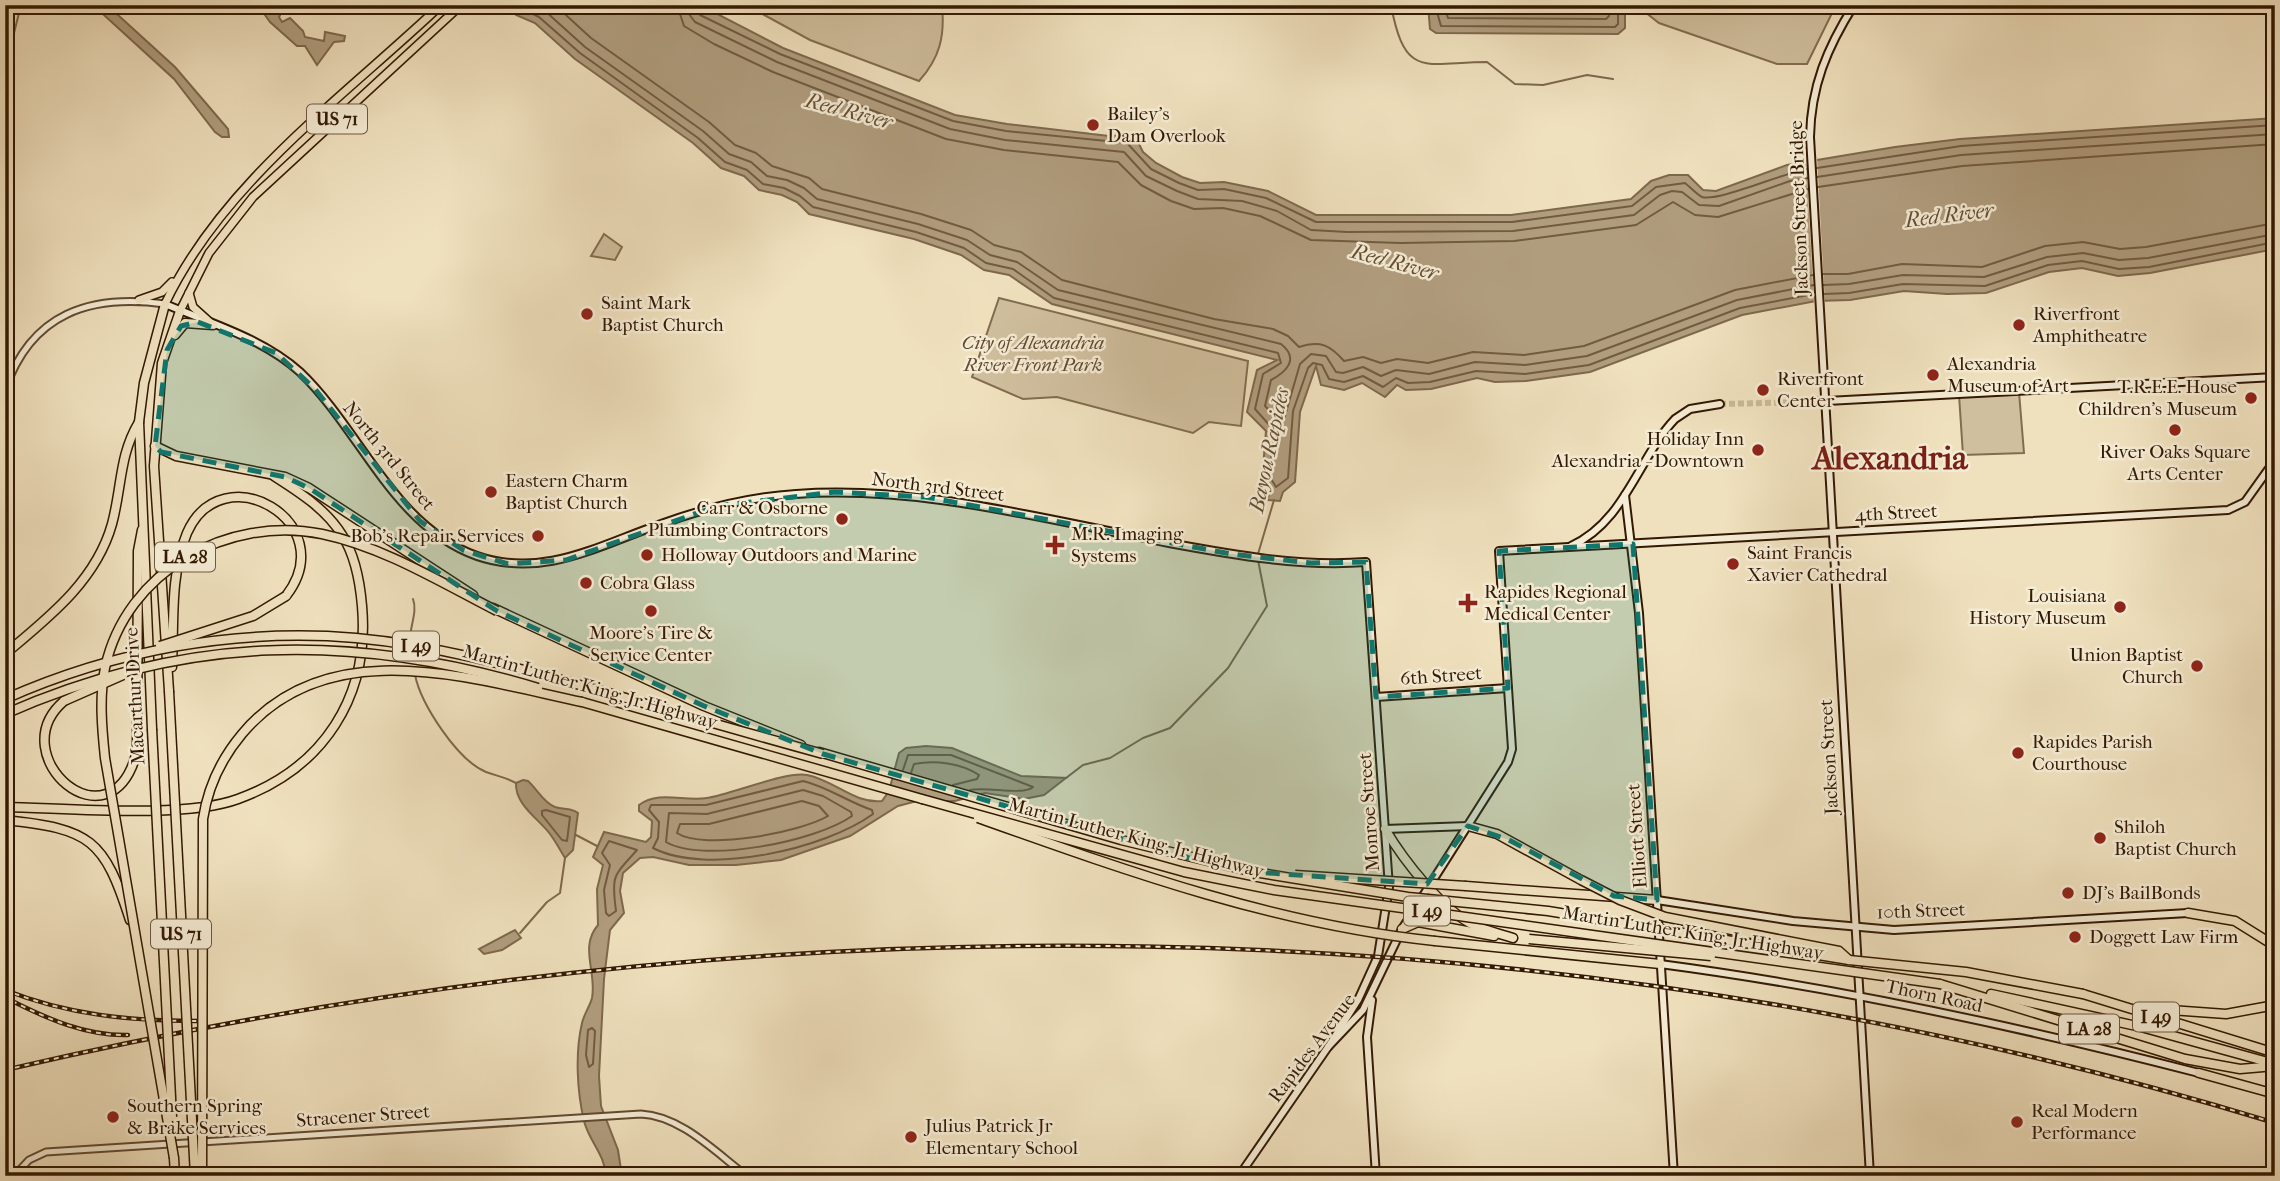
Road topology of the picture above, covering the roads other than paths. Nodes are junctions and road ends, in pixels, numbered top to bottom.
1 (442, 5) edge
2 (461, 5) edge
3 (1854, 5) edge
4 (202, 238) junction
5 (191, 286) junction
6 (139, 300) junction
7 (165, 304) junction
8 (180, 310) junction
9 (213, 324) junction
10 (1821, 336) joint
11 (162, 363) junction
12 (2275, 377) edge
13 (5, 390) edge
14 (1824, 401) junction
15 (1808, 402) tunnel mouth
16 (1720, 404) tunnel mouth
17 (139, 422) junction
18 (155, 446) junction
19 (2275, 460) edge
20 (269, 473) junction
21 (1625, 495) junction
22 (142, 530) junction
23 (1832, 533) junction
24 (1633, 544) junction
25 (1566, 548) junction
26 (1366, 562) joint
27 (498, 611) junction
28 (140, 653) junction
29 (5, 654) edge
30 (148, 664) junction
31 (1508, 688) junction
32 (169, 691) junction
33 (1377, 697) junction
34 (5, 699) edge
35 (582, 702) junction
36 (5, 714) edge
37 (36, 752) dead end
38 (823, 754) junction
39 (39, 762) dead end
40 (922, 799) junction
41 (5, 807) edge
42 (5, 820) edge
43 (1468, 827) junction
44 (1385, 829) junction
45 (1254, 872) junction
46 (1429, 887) junction
47 (1657, 900) junction
48 (2188, 913) joint
49 (132, 926) junction
50 (1402, 929) junction
51 (1855, 929) junction
52 (1513, 938) junction
53 (2275, 946) edge
54 (1755, 959) junction
55 (1849, 960) junction
56 (1660, 964) junction
57 (1940, 984) junction
58 (1375, 986) junction
59 (2083, 995) junction
60 (1859, 996) junction
61 (2275, 1005) edge
62 (2227, 1044) junction
63 (1328, 1047) junction
64 (2275, 1053) edge
65 (2275, 1065) edge
66 (2199, 1073) joint
67 (2275, 1094) edge
68 (174, 1157) junction
69 (14, 1176) edge
70 (176, 1176) edge
71 (195, 1176) edge
72 (202, 1176) edge
73 (747, 1176) edge
74 (1239, 1176) edge
75 (1376, 1176) edge
76 (1674, 1176) edge
77 (1870, 1176) edge

1 - 4 highway, Macarthur Drive / US 71
2 - 5 highway, Macarthur Drive / US 71
3 - 10 main road, Jackson Street Bridge
4 - 6 highway
4 - 7 highway, Macarthur Drive / US 71
5 - 8 highway, Macarthur Drive / US 71
5 - 9 highway
6 - 7 street, North 3rd Street
6 - 13 street, North 3rd Street
7 - 8 main road, North 3rd Street
7 - 17 highway, Macarthur Drive / US 71
8 - 9 main road, North 3rd Street
8 - 11 highway, Macarthur Drive / US 71
9 - 11 highway
9 - 26 main road, North 3rd Street
10 - 14 main road, Jackson Street
11 - 18 highway, Macarthur Drive / US 71
12 - 14 main road
14 - 15 main road
14 - 23 main road, Jackson Street
16 - 21 main road
17 - 22 highway, Macarthur Drive / US 71
17 - 29 highway
18 - 20 highway
18 - 32 highway, Macarthur Drive / US 71
19 - 23 main road, 4th Street
20 - 27 highway, bridge
20 - 41 highway
21 - 24 main road, Elliott Street
21 - 25 main road
22 - 39 highway
22 - 68 highway, Macarthur Drive / US 71, bridge
23 - 24 main road, 4th Street
23 - 51 main road, Jackson Street
24 - 25 main road, 4th Street
24 - 47 main road, Elliott Street
25 - 31 main road, 4th Street
26 - 33 main road, Monroe Street
27 - 38 highway, bridge
27 - 49 highway, LA 28, bridge
28 - 32 highway, bridge
28 - 34 highway, Martin Luther King, Jr Highway / I 49, bridge
28 - 38 highway, Martin Luther King, Jr Highway / I 49, bridge
30 - 35 highway, Martin Luther King, Jr Highway / I 49, bridge
30 - 36 highway, Martin Luther King, Jr Highway / I 49, bridge
30 - 37 highway, bridge
31 - 33 main road, 6th Street
31 - 43 main road, Rapides Avenue
32 - 71 highway, Macarthur Drive / US 71, bridge
33 - 44 main road, Monroe Street
35 - 40 highway, Martin Luther King, Jr Highway / I 49
35 - 72 highway, bridge
38 - 45 highway, Martin Luther King, Jr Highway / I 49
40 - 54 highway, Martin Luther King, Jr Highway / I 49, bridge
40 - 56 highway, bridge
42 - 49 highway, bridge
43 - 44 main road
43 - 46 main road, Rapides Avenue
43 - 55 highway, bridge
44 - 46 highway
44 - 63 main road, Monroe Street
45 - 47 highway, bridge
45 - 55 highway, Martin Luther King, Jr Highway / I 49, bridge
46 - 50 main road, Rapides Avenue
46 - 52 highway
47 - 51 main road, 10th Street
47 - 56 main road, Elliott Street
48 - 51 main road, 10th Street
48 - 53 highway
49 - 68 highway, LA 28, bridge
50 - 52 highway
50 - 58 main road, Rapides Avenue
51 - 60 main road, Jackson Street
52 - 54 highway, bridge
54 - 57 highway, Martin Luther King, Jr Highway / I 49, bridge
55 - 59 highway, Martin Luther King, Jr Highway / I 49, bridge
56 - 60 main road, Thorn Road
56 - 76 main road, Elliott Street
57 - 62 highway, Martin Luther King, Jr Highway / I 49
57 - 65 highway, LA 28
58 - 63 main road, Rapides Avenue
58 - 75 main road
59 - 61 highway, LA 28
59 - 62 highway, Martin Luther King, Jr Highway / I 49
60 - 66 main road, Thorn Road
60 - 77 main road, Jackson Street
62 - 64 highway, Martin Luther King, Jr Highway / I 49
62 - 65 highway, Martin Luther King, Jr Highway / I 49
63 - 74 main road, Rapides Avenue
66 - 67 highway
68 - 70 highway, Macarthur Drive / US 71
69 - 73 street, Stracener Street

